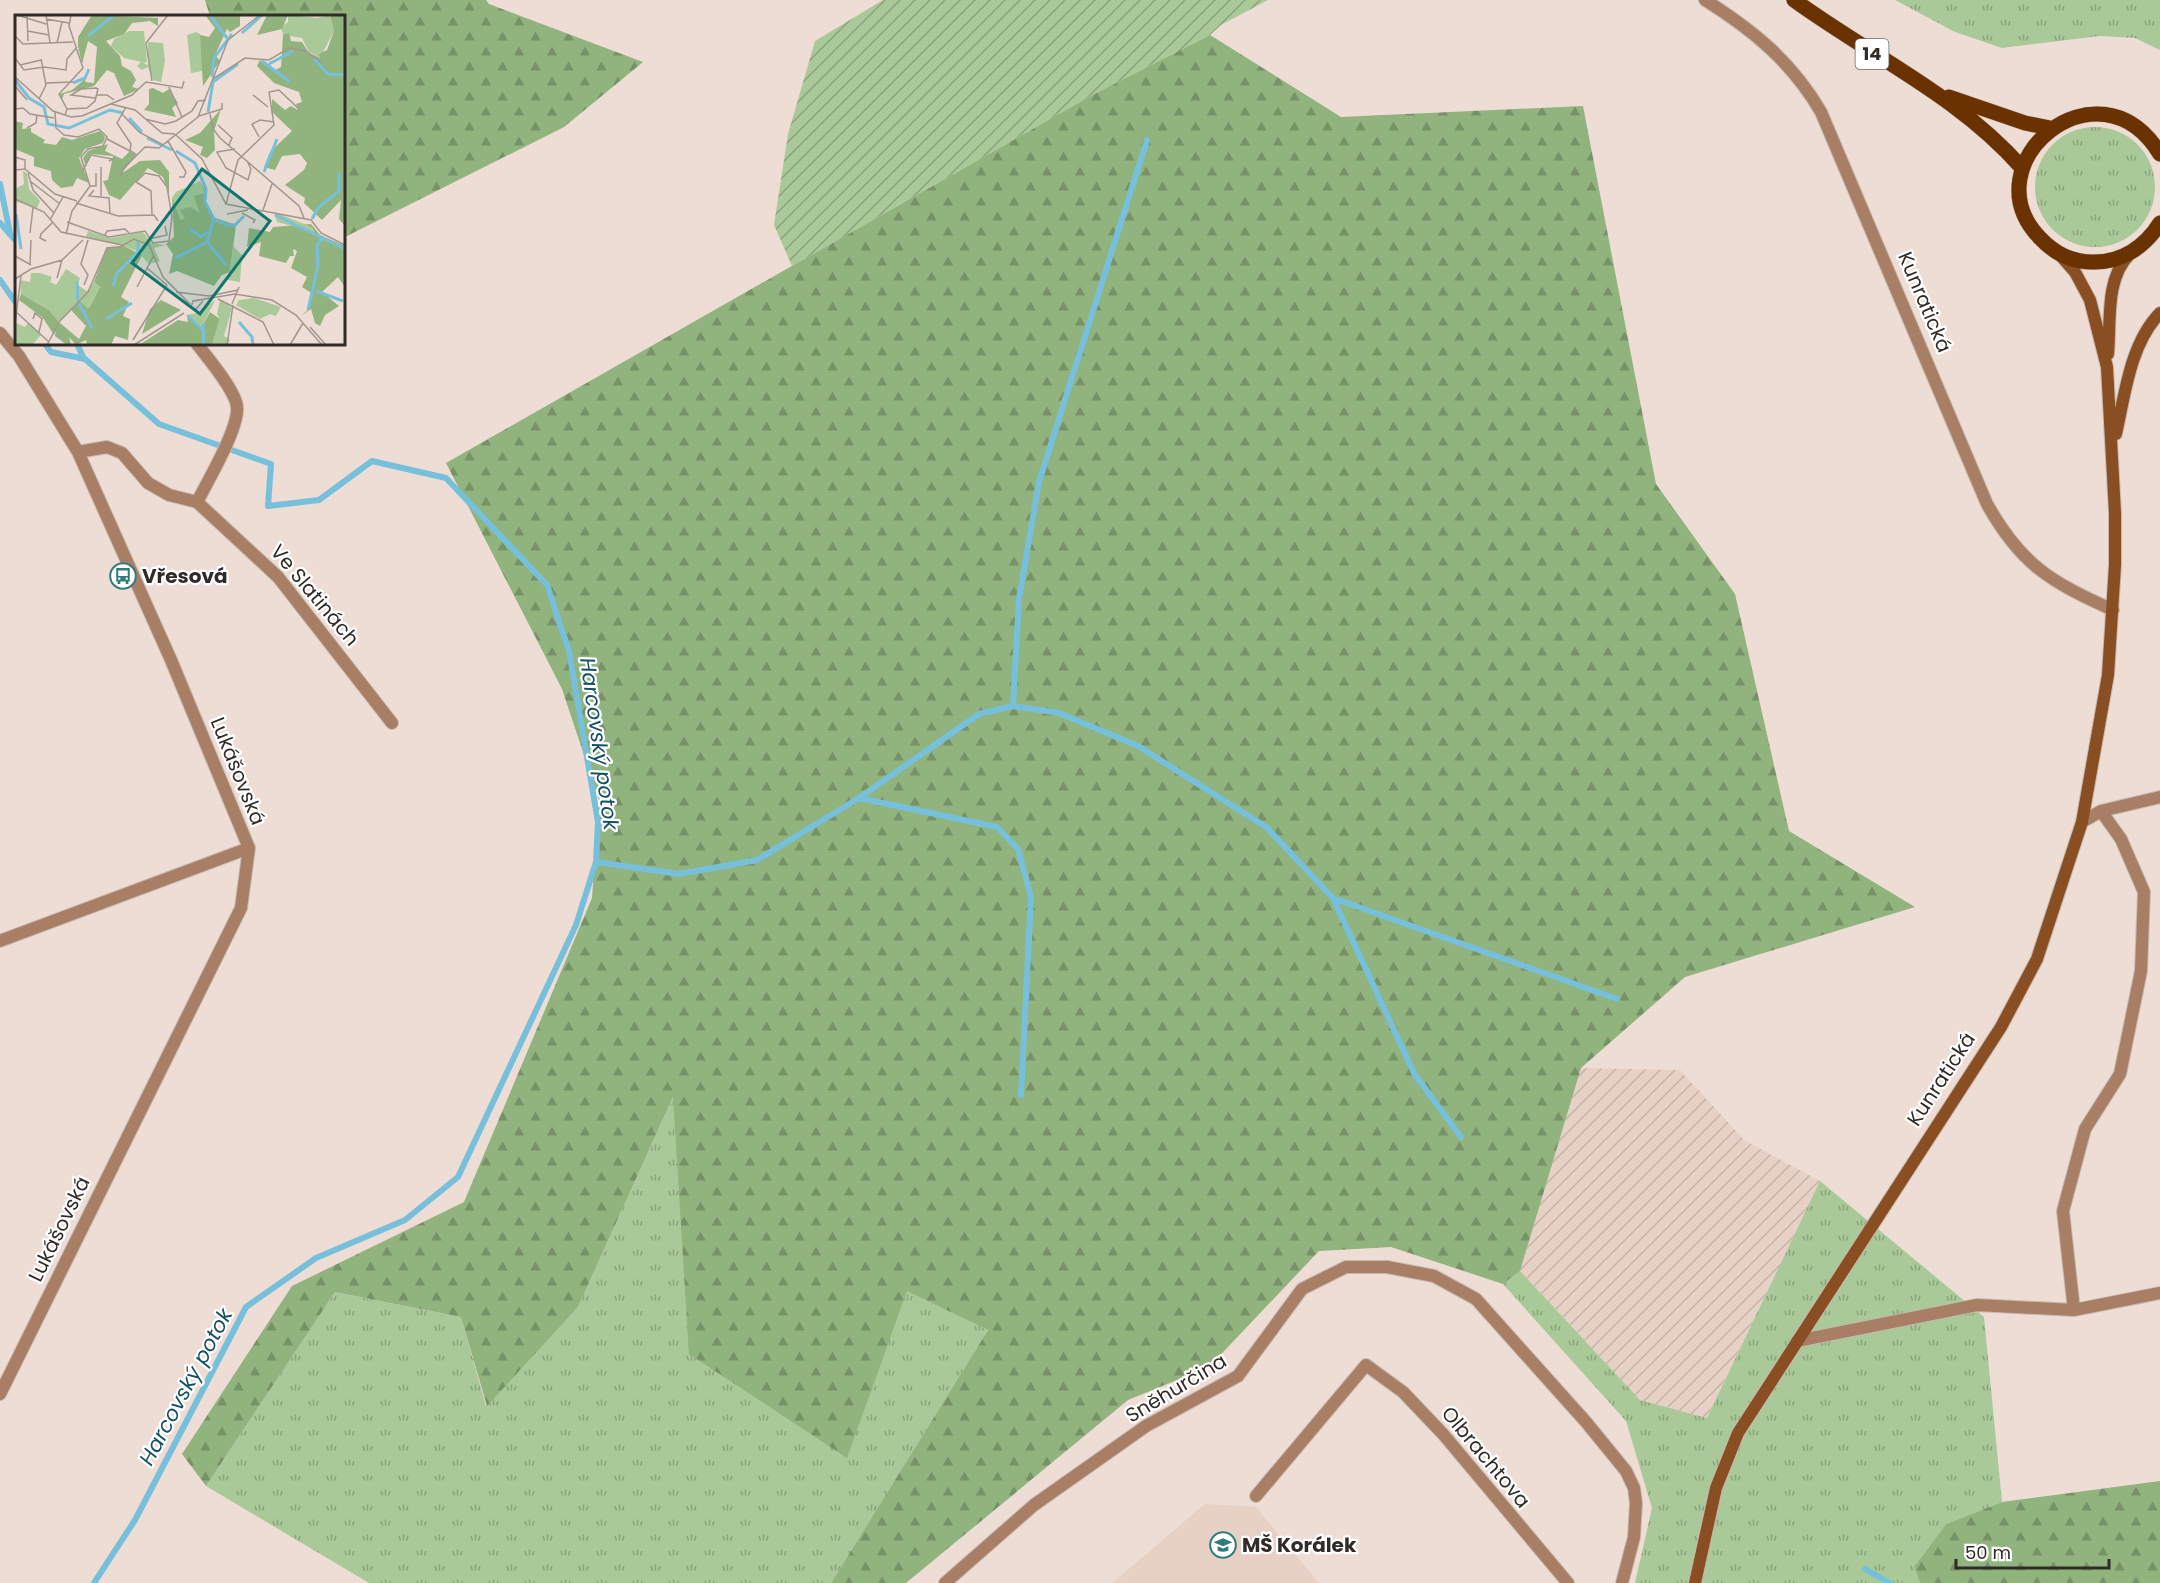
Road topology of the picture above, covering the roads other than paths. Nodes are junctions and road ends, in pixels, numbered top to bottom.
1 (1705, 0) edge
2 (1794, 0) edge
3 (1941, 95) junction
4 (2050, 128) junction
5 (2160, 154) edge
6 (2022, 168) junction
7 (2160, 223) edge
8 (2160, 240) edge
9 (2133, 252) junction
10 (2058, 253) junction
11 (2160, 313) edge
12 (0, 333) edge
13 (198, 345) edge
14 (2107, 367) junction
15 (2113, 447) junction
16 (78, 452) junction
17 (198, 502) junction
18 (2113, 610) junction
19 (392, 723) dead end
20 (2160, 797) edge
21 (2102, 811) junction
22 (2082, 822) junction
23 (249, 848) junction
24 (0, 941) edge
25 (2160, 1293) edge
26 (2074, 1310) junction
27 (1797, 1341) junction
28 (0, 1394) edge
29 (1256, 1496) dead end
30 (945, 1583) edge
31 (1568, 1583) edge
32 (1622, 1583) edge
33 (1695, 1583) edge

1 - 18 street, Kunratická
2 - 3 main road, 14
3 - 4 main road, 14
3 - 6 main road, 14
4 - 5 main road, Kunratická
4 - 6 main road, Kunratická
6 - 10 main road, Kunratická
7 - 9 main road, Kunratická
8 - 9 main road
9 - 10 main road, Kunratická
9 - 14 street, Kunratická
10 - 14 street, Kunratická
11 - 15 street
12 - 16 street, Lukášovská
13 - 17 street
14 - 15 street, Kunratická
15 - 18 street, Kunratická
16 - 17 street, Ve Slatinách
16 - 23 street, Lukášovská
17 - 19 street, Ve Slatinách
18 - 22 street, Kunratická
20 - 21 street
21 - 22 street
21 - 26 street
22 - 27 street, Kunratická
23 - 24 street
23 - 28 street, Lukášovská
25 - 26 street
26 - 27 street
27 - 33 street, Kunratická
29 - 31 street, Olbrachtova
30 - 32 street, Sněhurčina

